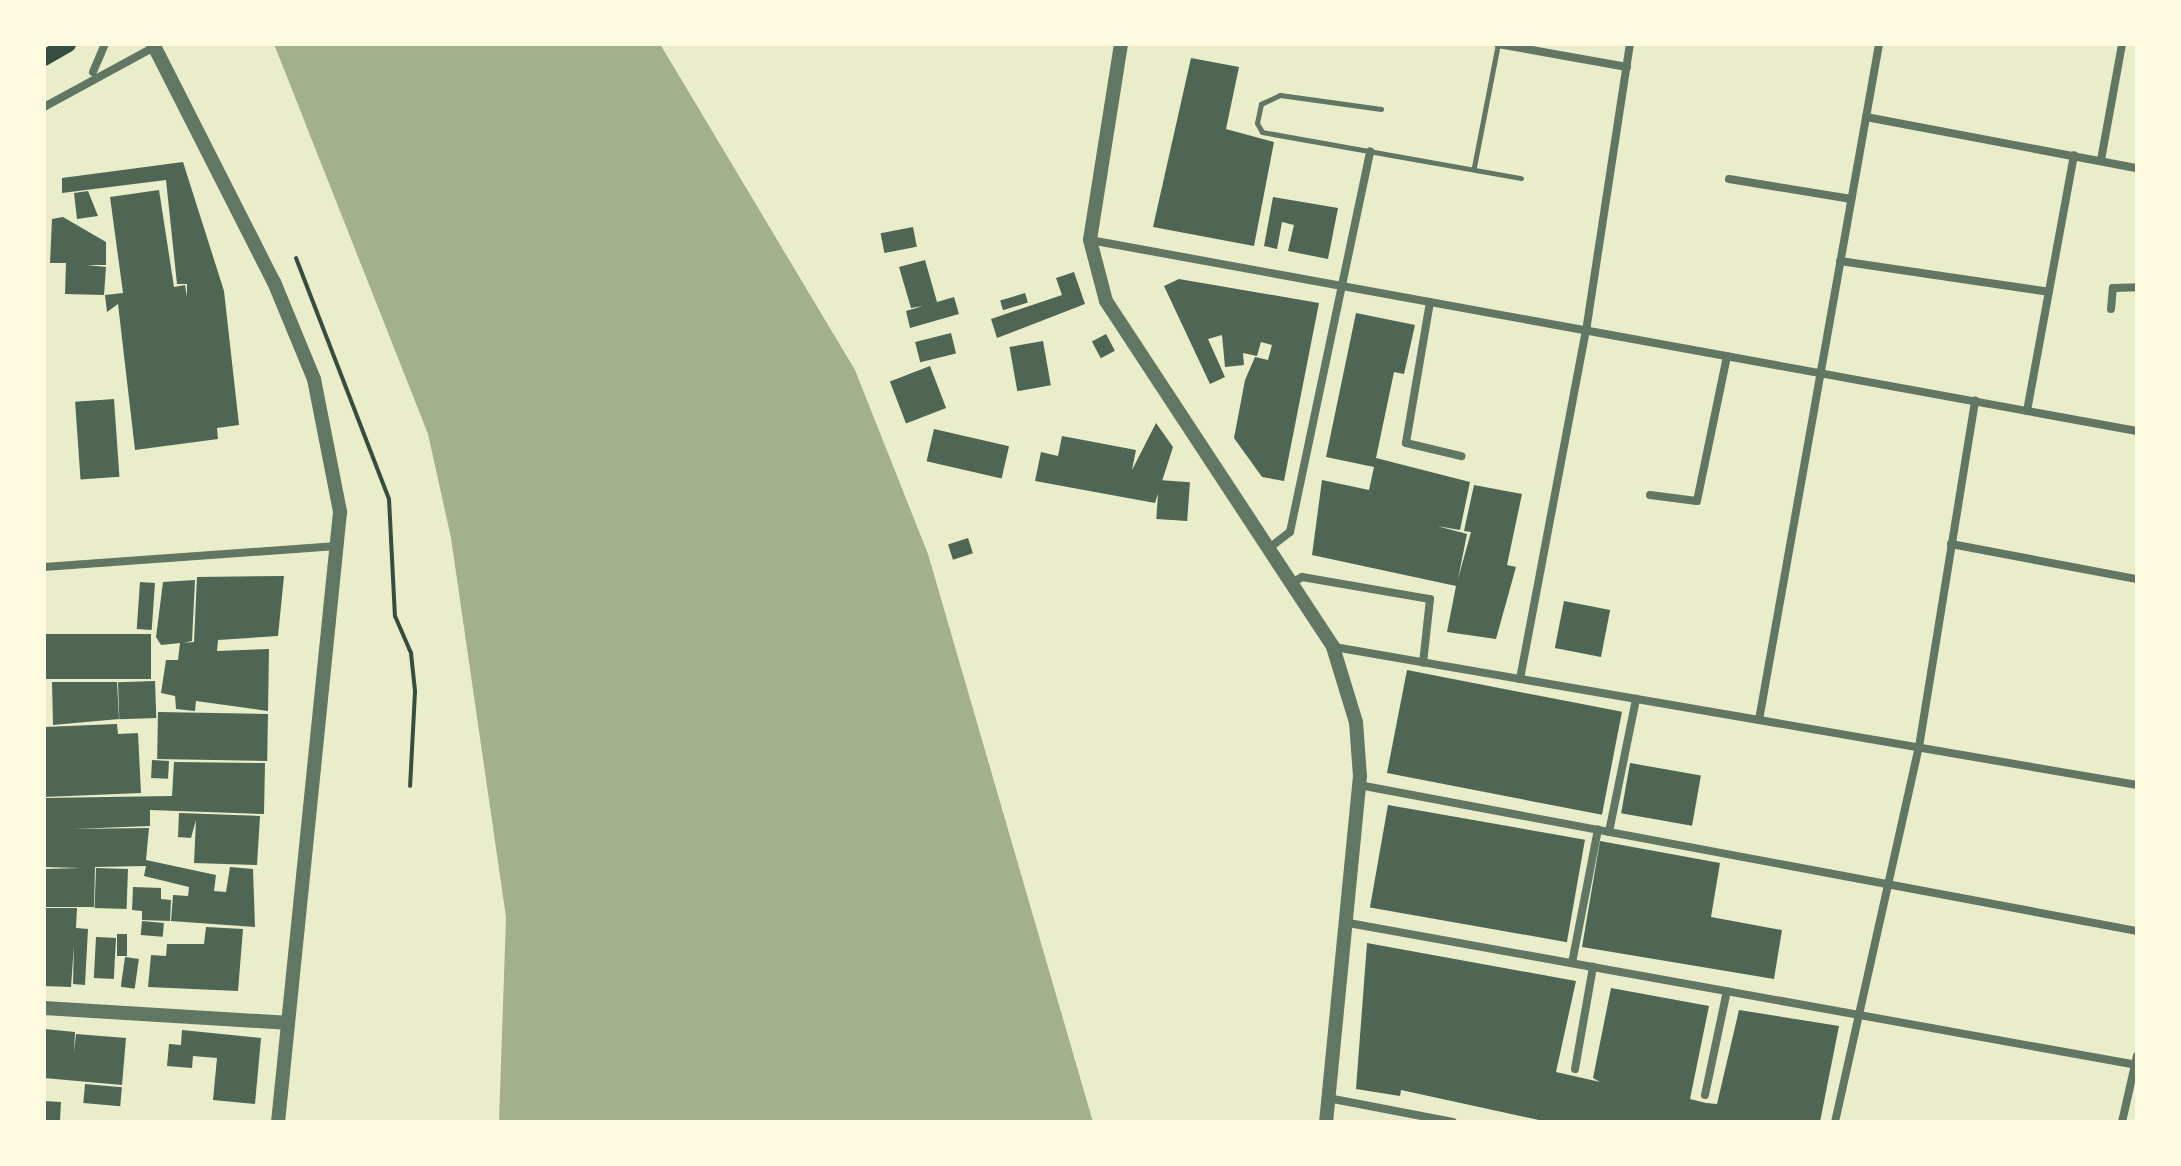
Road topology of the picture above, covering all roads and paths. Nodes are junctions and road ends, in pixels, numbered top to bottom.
1 (68, 44) edge
2 (105, 44) edge
3 (1121, 44) edge
4 (1498, 44) edge
5 (1630, 44) edge
6 (1879, 44) edge
7 (2122, 44) edge
8 (154, 45) edge
9 (44, 58) edge
10 (1627, 67) junction
11 (90, 76) junction
12 (44, 107) edge
13 (1381, 109) dead end
14 (1866, 117) junction
15 (1370, 151) junction
16 (2074, 155) junction
17 (2101, 160) junction
18 (1474, 167) junction
19 (2137, 168) edge
20 (1521, 178) dead end
21 (1729, 179) dead end
22 (1851, 199) junction
23 (1090, 240) junction
24 (296, 258) dead end
25 (1840, 261) junction
26 (1342, 286) junction
27 (2137, 287) edge
28 (2049, 292) junction
29 (1430, 302) junction
30 (2111, 309) dead end
31 (1586, 331) junction
32 (1727, 356) junction
33 (1820, 373) junction
34 (1975, 401) junction
35 (2027, 411) junction
36 (2137, 431) edge
37 (1461, 456) dead end
38 (1650, 495) dead end
39 (1951, 544) junction
40 (338, 546) junction
41 (1267, 550) junction
42 (44, 567) edge
43 (2137, 579) edge
44 (1289, 584) junction
45 (1333, 647) junction
46 (1423, 663) junction
47 (1520, 679) junction
48 (1636, 699) junction
49 (1759, 720) junction
50 (1919, 747) junction
51 (1359, 785) junction
52 (2137, 785) edge
53 (410, 786) dead end
54 (1598, 829) junction
55 (1609, 832) junction
56 (1888, 884) junction
57 (1342, 922) junction
58 (2137, 931) edge
59 (1572, 963) junction
60 (1593, 967) junction
61 (1727, 991) junction
62 (44, 1008) edge
63 (1859, 1015) junction
64 (287, 1023) junction
65 (2136, 1062) edge
66 (1575, 1069) dead end
67 (1705, 1095) dead end
68 (1328, 1098) junction
69 (278, 1122) edge
70 (1326, 1122) edge
71 (1453, 1122) edge
72 (1835, 1122) edge
73 (2122, 1122) edge

1 - 9 main road
2 - 11 street
3 - 23 street
4 - 10 street
4 - 18 lane
5 - 10 street
6 - 14 street
7 - 17 street
8 - 11 street
8 - 40 street
10 - 31 street
11 - 12 street
13 - 15 lane
14 - 16 street
14 - 22 street
15 - 18 lane
15 - 26 street
16 - 17 street
16 - 28 street
17 - 19 street
18 - 20 lane
21 - 22 street
22 - 25 street
23 - 26 street
23 - 41 street
24 - 53 path
25 - 28 street
25 - 33 street
26 - 29 street
26 - 41 street
27 - 30 street
28 - 35 street
29 - 31 street
29 - 37 street
31 - 32 street
31 - 47 street
32 - 33 street
32 - 38 street
33 - 34 street
33 - 49 street
34 - 35 street
34 - 39 street
35 - 36 street
39 - 43 street
39 - 50 street
40 - 42 street
40 - 64 street
41 - 44 street
44 - 45 street
44 - 46 street
45 - 46 street
45 - 51 street
46 - 47 street
47 - 48 street
48 - 49 street
48 - 55 street
49 - 50 street
50 - 52 street
50 - 56 street
51 - 54 street
51 - 57 street
54 - 55 street
54 - 59 street
55 - 56 street
56 - 58 street
56 - 63 street
57 - 59 street
57 - 68 street
59 - 60 street
60 - 61 street
60 - 66 street
61 - 63 street
61 - 67 street
62 - 64 street
63 - 65 street
63 - 72 street
64 - 69 street
65 - 73 street
68 - 70 street
68 - 71 street

